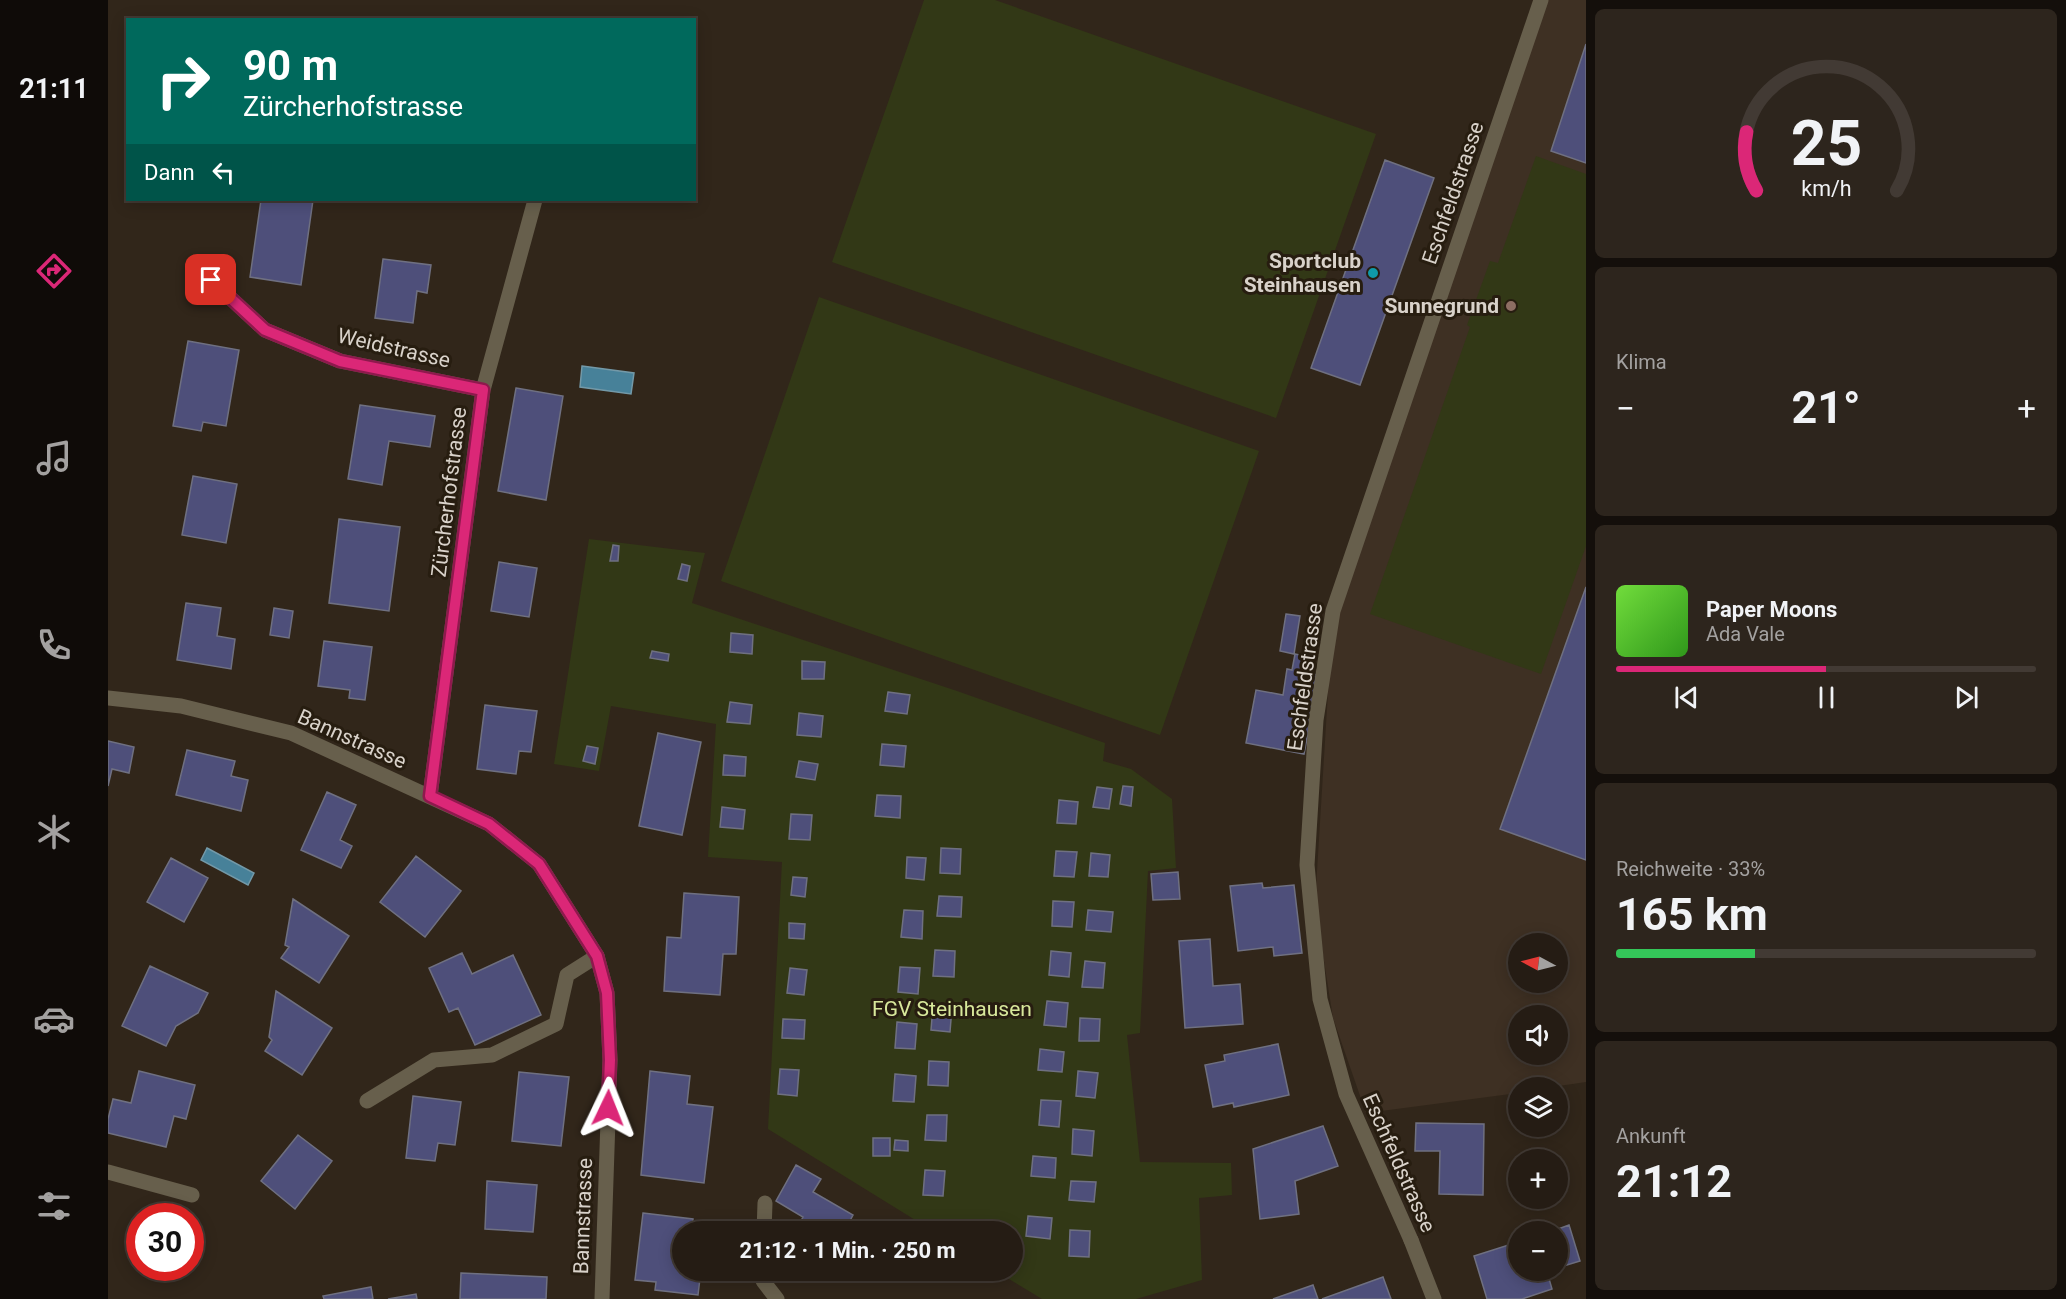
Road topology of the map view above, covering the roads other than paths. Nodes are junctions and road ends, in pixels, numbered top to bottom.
1 (1541, 0) edge
2 (535, 201) edge
3 (211, 280) dead end
4 (483, 390) junction
5 (108, 698) edge
6 (430, 796) junction
7 (597, 956) junction
8 (367, 1101) dead end
9 (108, 1172) edge
10 (192, 1195) dead end
11 (765, 1203) dead end
12 (764, 1221) edge
13 (763, 1281) edge
14 (602, 1299) edge
15 (777, 1299) edge
16 (1434, 1299) edge

1 - 16 street, Eschfeldstrasse
2 - 4 street, Zürcherhofstrasse
3 - 4 street, Weidstrasse
4 - 6 street, Zürcherhofstrasse
5 - 6 street, Bannstrasse
6 - 7 street, Bannstrasse
7 - 8 street
7 - 14 street, Bannstrasse
9 - 10 street
11 - 12 street
13 - 15 street

